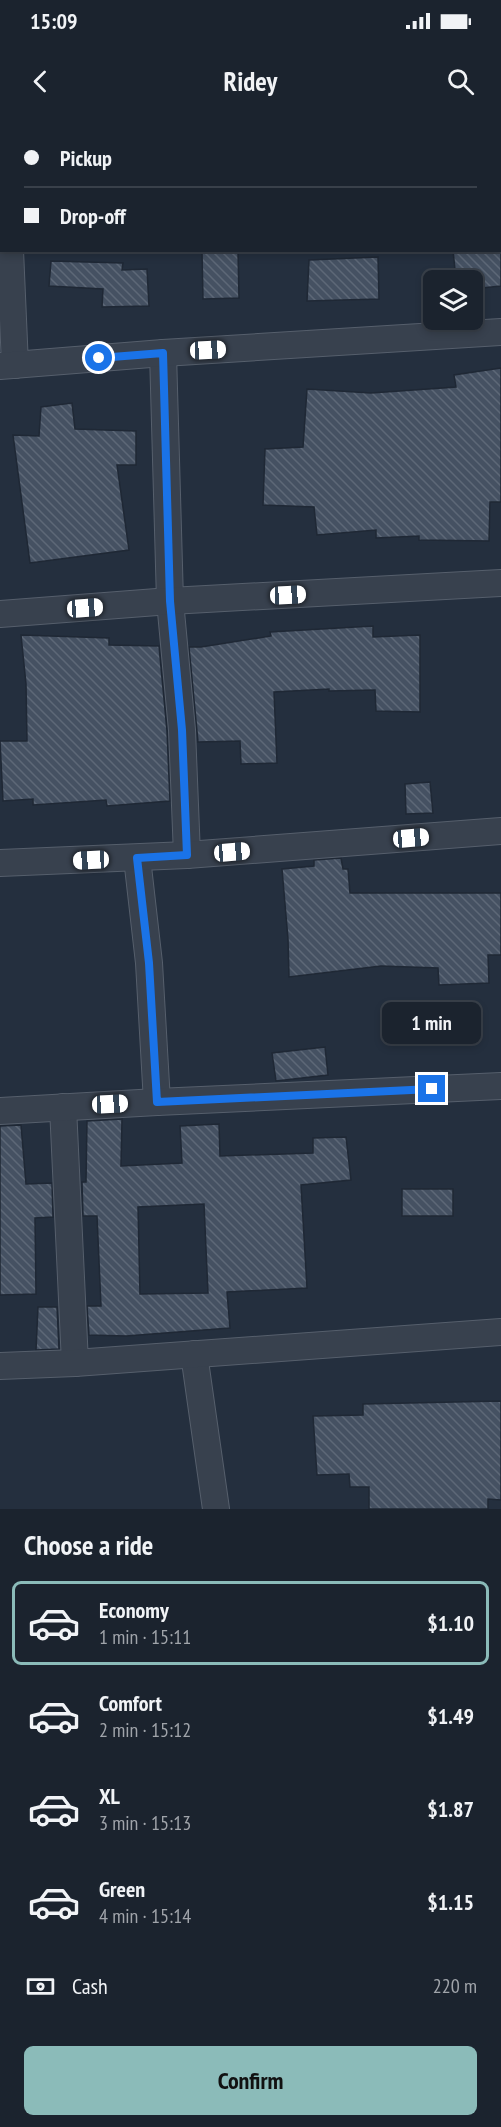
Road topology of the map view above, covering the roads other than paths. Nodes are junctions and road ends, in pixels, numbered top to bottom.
1 (10, 252) edge
2 (501, 332) edge
3 (163, 353) junction
4 (7, 365) edge
5 (501, 583) edge
6 (170, 601) junction
7 (0, 614) edge
8 (501, 831) edge
9 (187, 855) junction
10 (137, 858) junction
11 (0, 863) edge
12 (501, 1086) edge
13 (157, 1102) junction
14 (63, 1107) junction
15 (0, 1111) edge
16 (501, 1332) edge
17 (194, 1354) junction
18 (75, 1363) junction
19 (0, 1366) edge
20 (216, 1509) edge

1 - 4 street
2 - 3 street
3 - 4 street
3 - 6 street
5 - 6 street
6 - 7 street
6 - 9 street
8 - 9 street
9 - 10 street
10 - 11 street
10 - 13 street
12 - 13 street
13 - 14 street
14 - 15 street
14 - 18 street
16 - 17 street
17 - 18 street
17 - 20 street
18 - 19 street

